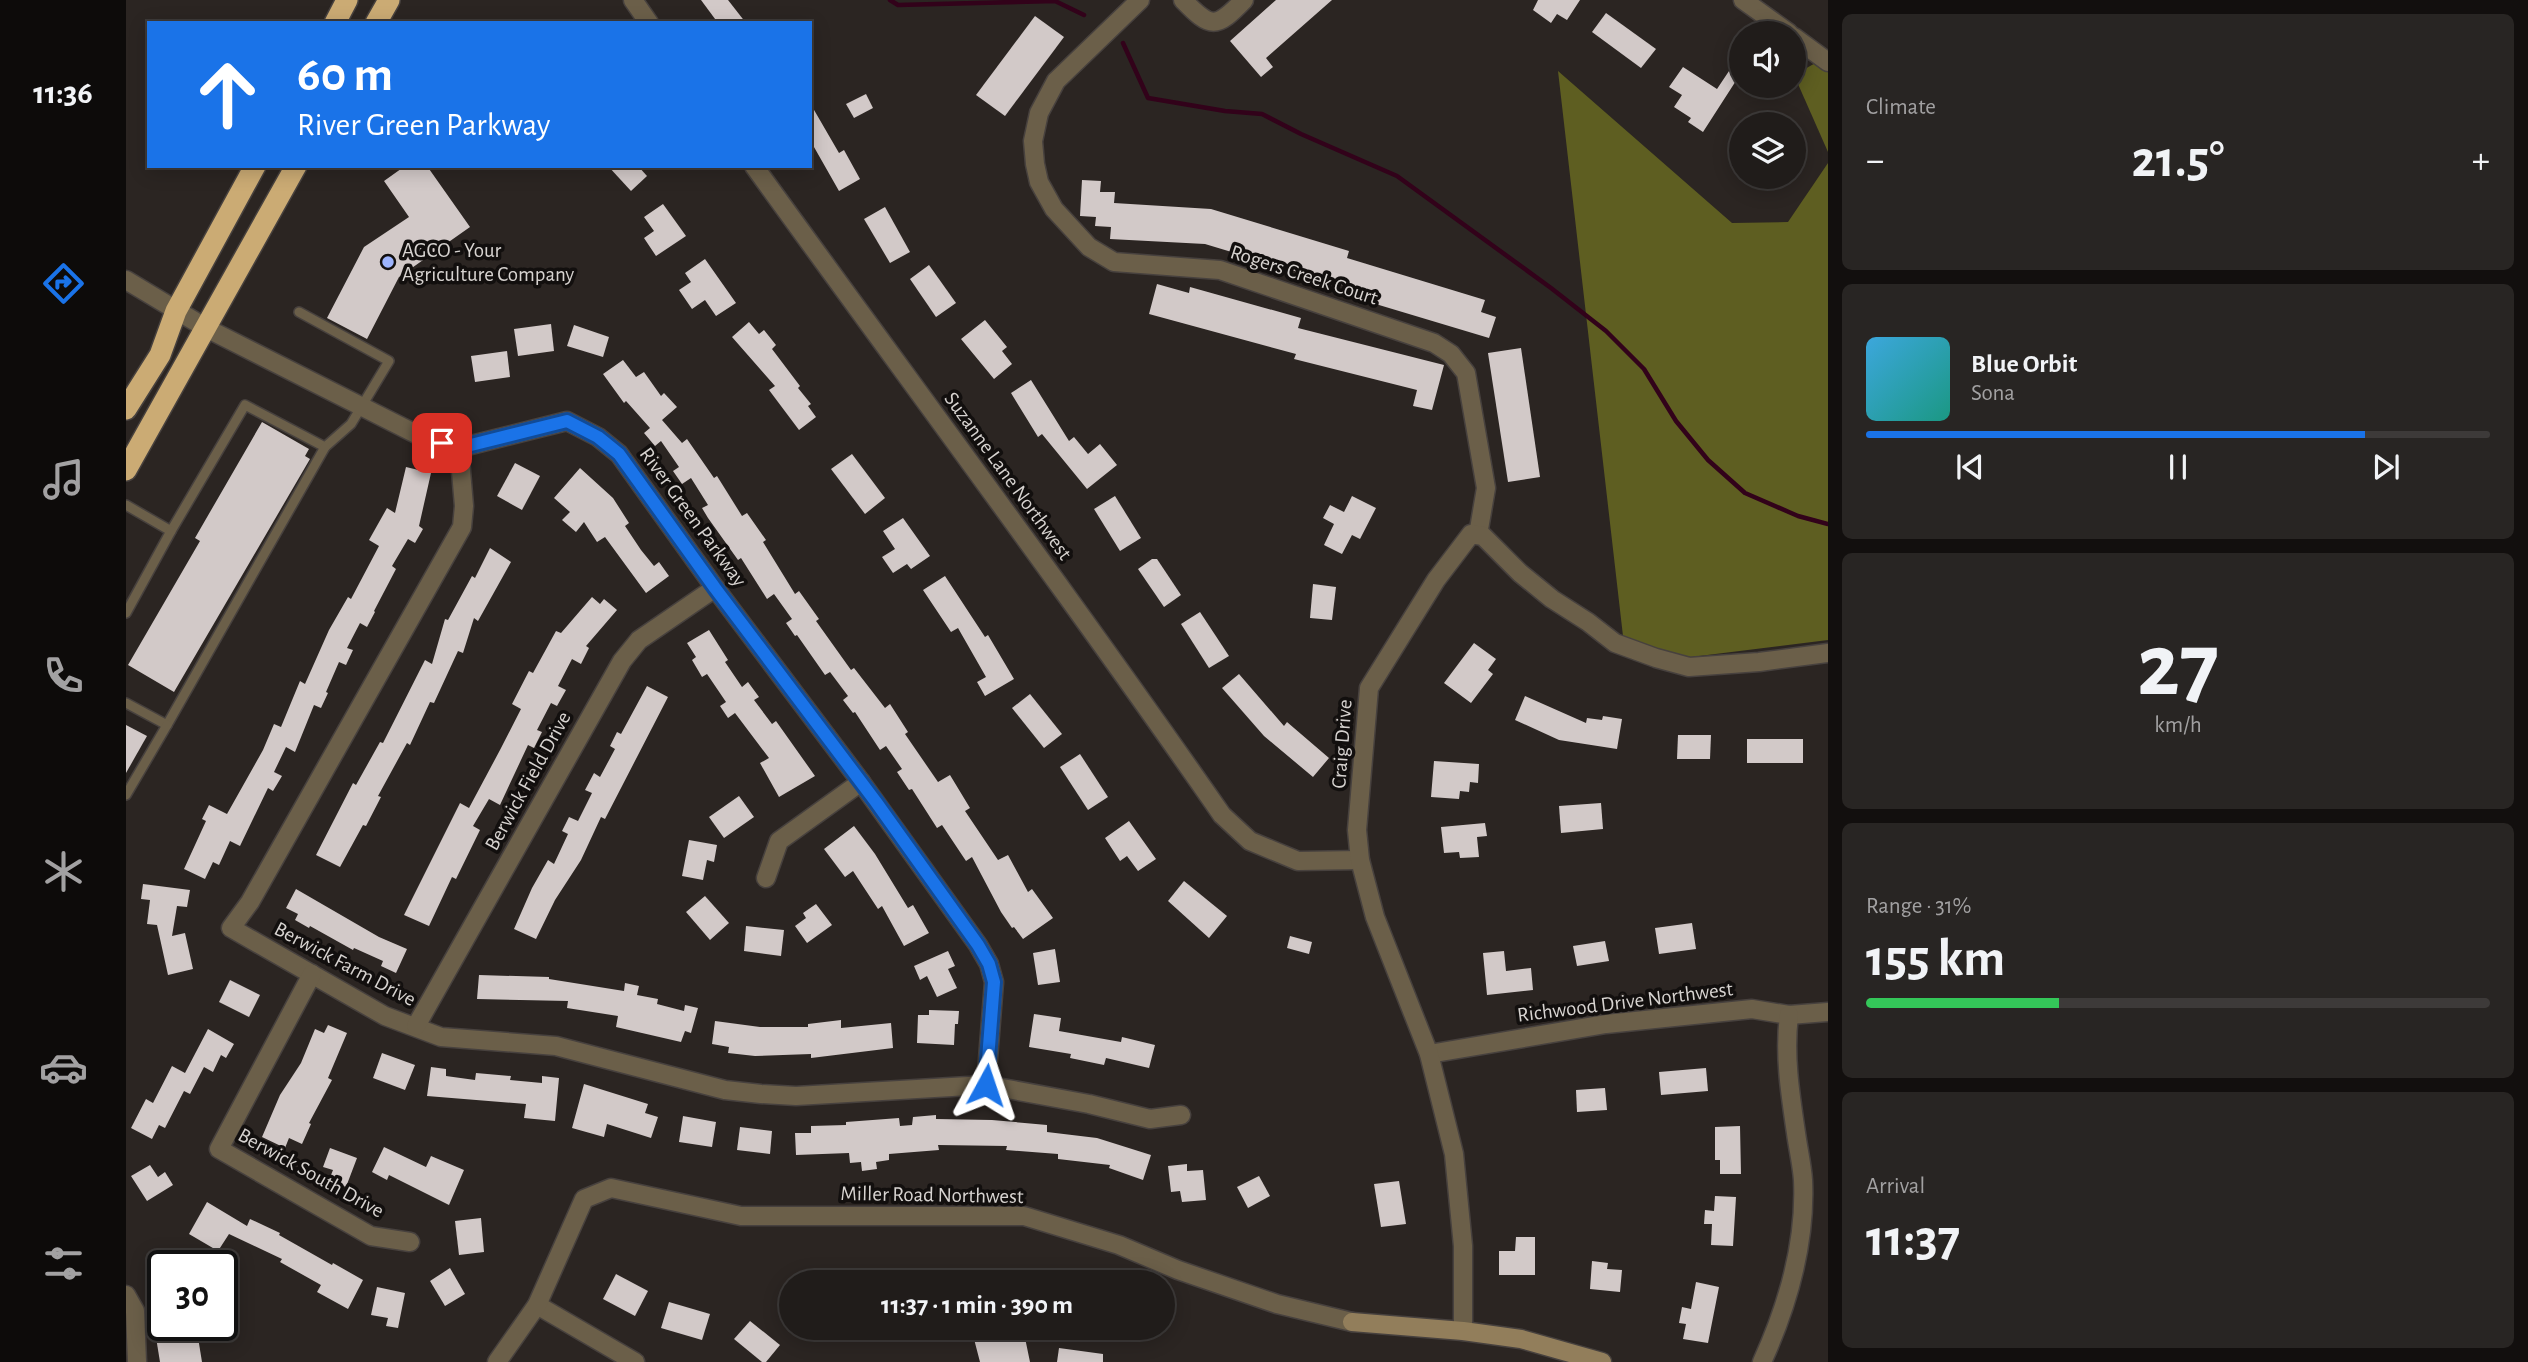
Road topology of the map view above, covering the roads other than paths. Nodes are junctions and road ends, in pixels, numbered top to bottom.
1 (347, 0) edge
2 (633, 0) edge
3 (1140, 0) edge
4 (1183, 0) edge
5 (1244, 0) edge
6 (1743, 0) edge
7 (336, 21) edge
8 (648, 21) edge
9 (1772, 21) edge
10 (1806, 46) edge
11 (1828, 62) edge
12 (254, 168) edge
13 (295, 168) edge
14 (755, 168) edge
15 (126, 280) edge
16 (176, 311) junction
17 (299, 312) dead end
18 (206, 328) junction
19 (362, 407) junction
20 (126, 409) edge
21 (325, 447) junction
22 (459, 448) junction
23 (126, 470) edge
24 (126, 505) edge
25 (171, 531) junction
26 (1478, 535) junction
27 (715, 588) junction
28 (126, 613) edge
29 (1828, 653) edge
30 (126, 703) edge
31 (167, 725) junction
32 (861, 782) junction
33 (126, 795) edge
34 (1360, 860) junction
35 (766, 878) dead end
36 (312, 974) junction
37 (1828, 1012) edge
38 (1789, 1015) junction
39 (416, 1026) junction
40 (1429, 1054) junction
41 (986, 1085) junction
42 (1181, 1115) dead end
43 (410, 1242) dead end
44 (126, 1295) edge
45 (537, 1305) junction
46 (1463, 1331) junction
47 (137, 1362) edge
48 (497, 1362) edge
49 (635, 1362) edge
50 (1602, 1362) edge
51 (1762, 1362) edge

1 - 7 highway
2 - 8 street
3 - 26 street, Rogers Creek Court
4 - 5 street
6 - 9 street
10 - 11 street
12 - 16 highway
13 - 18 highway
14 - 34 street, Suzanne Lane Northwest
15 - 16 street, River Green Parkway
16 - 18 street, River Green Parkway
16 - 20 highway
17 - 19 lane
18 - 19 street, River Green Parkway
18 - 23 highway
19 - 21 lane
19 - 22 street, River Green Parkway
21 - 25 lane
21 - 31 lane
22 - 27 street, River Green Parkway
22 - 36 street, Berwick Farm Drive
24 - 25 lane
25 - 28 lane
26 - 29 street
26 - 34 street, Craig Drive
27 - 32 street, River Green Parkway
27 - 39 street, Berwick Field Drive
30 - 31 lane
31 - 33 lane
32 - 35 street
32 - 41 street, River Green Parkway
34 - 40 street, Craig Drive
36 - 39 street, Berwick Farm Drive
36 - 43 street, Berwick South Drive
37 - 38 street, Richwood Drive Northwest
38 - 40 street, Richwood Drive Northwest
38 - 51 street
39 - 41 street, Berwick Farm Drive
40 - 46 street, Craig Drive
41 - 42 street, Berwick Farm Drive
44 - 47 street
45 - 46 street, Miller Road Northwest
45 - 48 street
45 - 49 street
46 - 50 street

